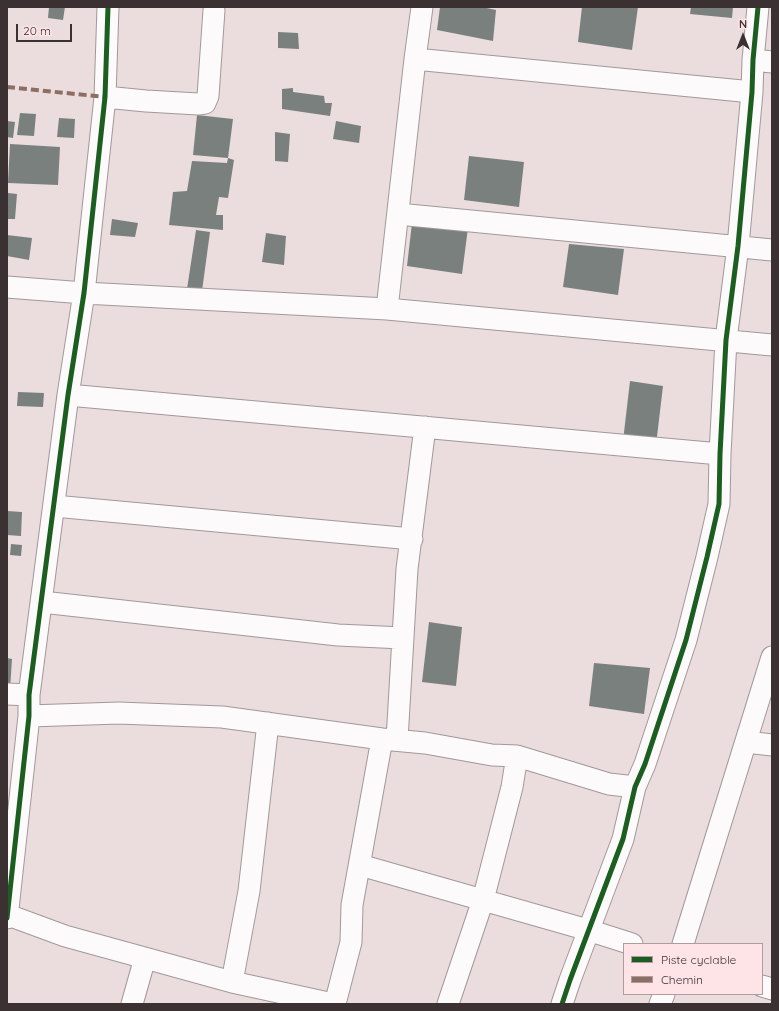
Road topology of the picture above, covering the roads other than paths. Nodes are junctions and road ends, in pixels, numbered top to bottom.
1 (108, 7) edge
2 (422, 7) edge
3 (758, 7) edge
4 (214, 10) dead end
5 (415, 59) junction
6 (763, 61) edge
7 (752, 92) junction
8 (105, 97) junction
9 (398, 214) junction
10 (738, 246) junction
11 (772, 250) edge
12 (7, 287) edge
13 (84, 293) junction
14 (387, 309) junction
15 (726, 340) junction
16 (772, 345) edge
17 (68, 395) junction
18 (426, 428) junction
19 (720, 454) junction
20 (54, 506) junction
21 (412, 539) junction
22 (42, 602) junction
23 (404, 638) junction
24 (772, 657) edge
25 (7, 694) edge
26 (29, 695) junction
27 (29, 716) junction
28 (268, 723) junction
29 (390, 739) junction
30 (746, 742) junction
31 (772, 745) edge
32 (517, 756) junction
33 (635, 787) junction
34 (360, 865) junction
35 (10, 872) edge
36 (483, 900) junction
37 (7, 916) edge
38 (588, 930) junction
39 (629, 943) edge
40 (683, 943) edge
41 (145, 958) junction
42 (232, 982) junction
43 (132, 1004) edge
44 (334, 1004) edge
45 (448, 1004) edge
46 (562, 1004) edge

1 - 8 street
2 - 5 street
3 - 6 street
4 - 8 street
5 - 7 street
5 - 9 street
6 - 7 street
7 - 10 street
8 - 13 street
9 - 10 street
9 - 14 street
10 - 11 street
10 - 15 street
12 - 13 street
13 - 14 street
13 - 17 street
14 - 15 street
15 - 16 street
15 - 19 street
17 - 18 street
17 - 20 street
18 - 19 street
18 - 21 street
19 - 33 street
20 - 21 street
20 - 22 street
21 - 23 street
22 - 23 street
22 - 26 street
23 - 29 street
24 - 30 street
25 - 26 street
26 - 27 street
27 - 28 street
27 - 35 street
28 - 29 street
28 - 42 street
29 - 32 street
29 - 34 street
30 - 31 street
30 - 40 street
32 - 33 street
32 - 36 street
33 - 38 street
34 - 36 street
34 - 44 street
35 - 37 street
36 - 38 street
36 - 45 street
37 - 41 street
38 - 39 street
38 - 46 street
41 - 42 street
41 - 43 street
42 - 44 street

